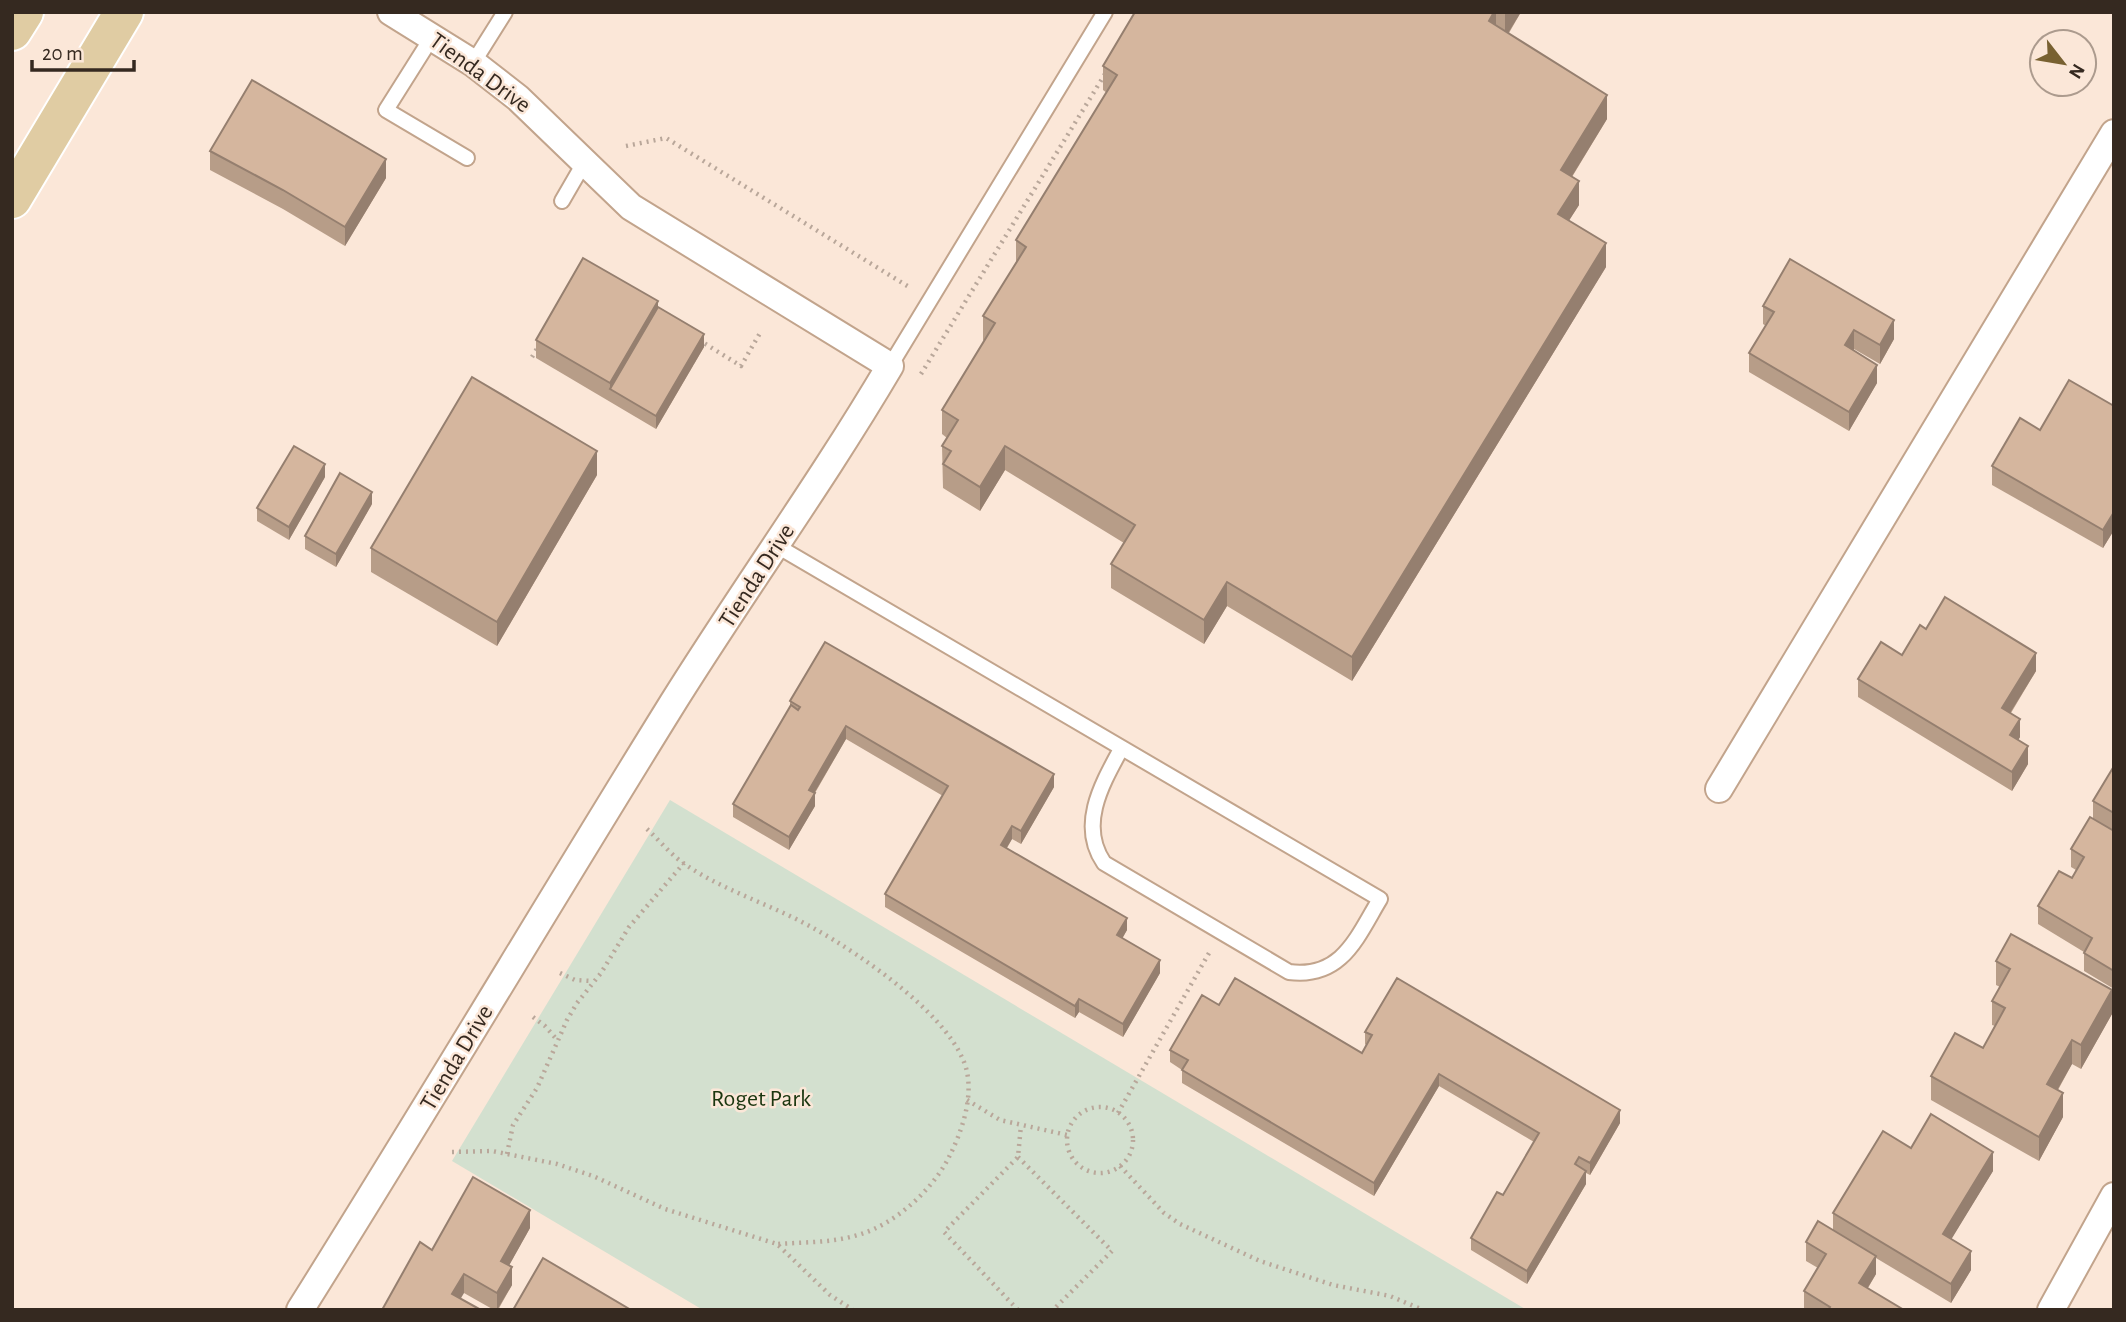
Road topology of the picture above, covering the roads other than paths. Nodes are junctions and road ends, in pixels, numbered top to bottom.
1 (24, 12) edge
2 (124, 12) edge
3 (391, 12) edge
4 (505, 12) edge
5 (1105, 12) edge
6 (12, 31) edge
7 (432, 37) junction
8 (473, 63) junction
9 (2114, 133) edge
10 (467, 158) dead end
11 (584, 163) junction
12 (12, 199) edge
13 (562, 201) dead end
14 (890, 366) junction
15 (777, 546) junction
16 (1121, 748) junction
17 (1719, 789) dead end
18 (2114, 1196) edge
19 (300, 1310) edge
20 (2051, 1310) edge

1 - 6 main road
2 - 12 main road
3 - 7 street, Tienda Drive
4 - 8 lane
5 - 14 lane
7 - 8 street, Tienda Drive
7 - 10 lane
8 - 11 street, Tienda Drive
9 - 17 street
11 - 13 lane
11 - 14 street, Tienda Drive
14 - 15 street, Tienda Drive
15 - 16 lane
15 - 19 street, Tienda Drive
16 - 16 lane
18 - 20 street

